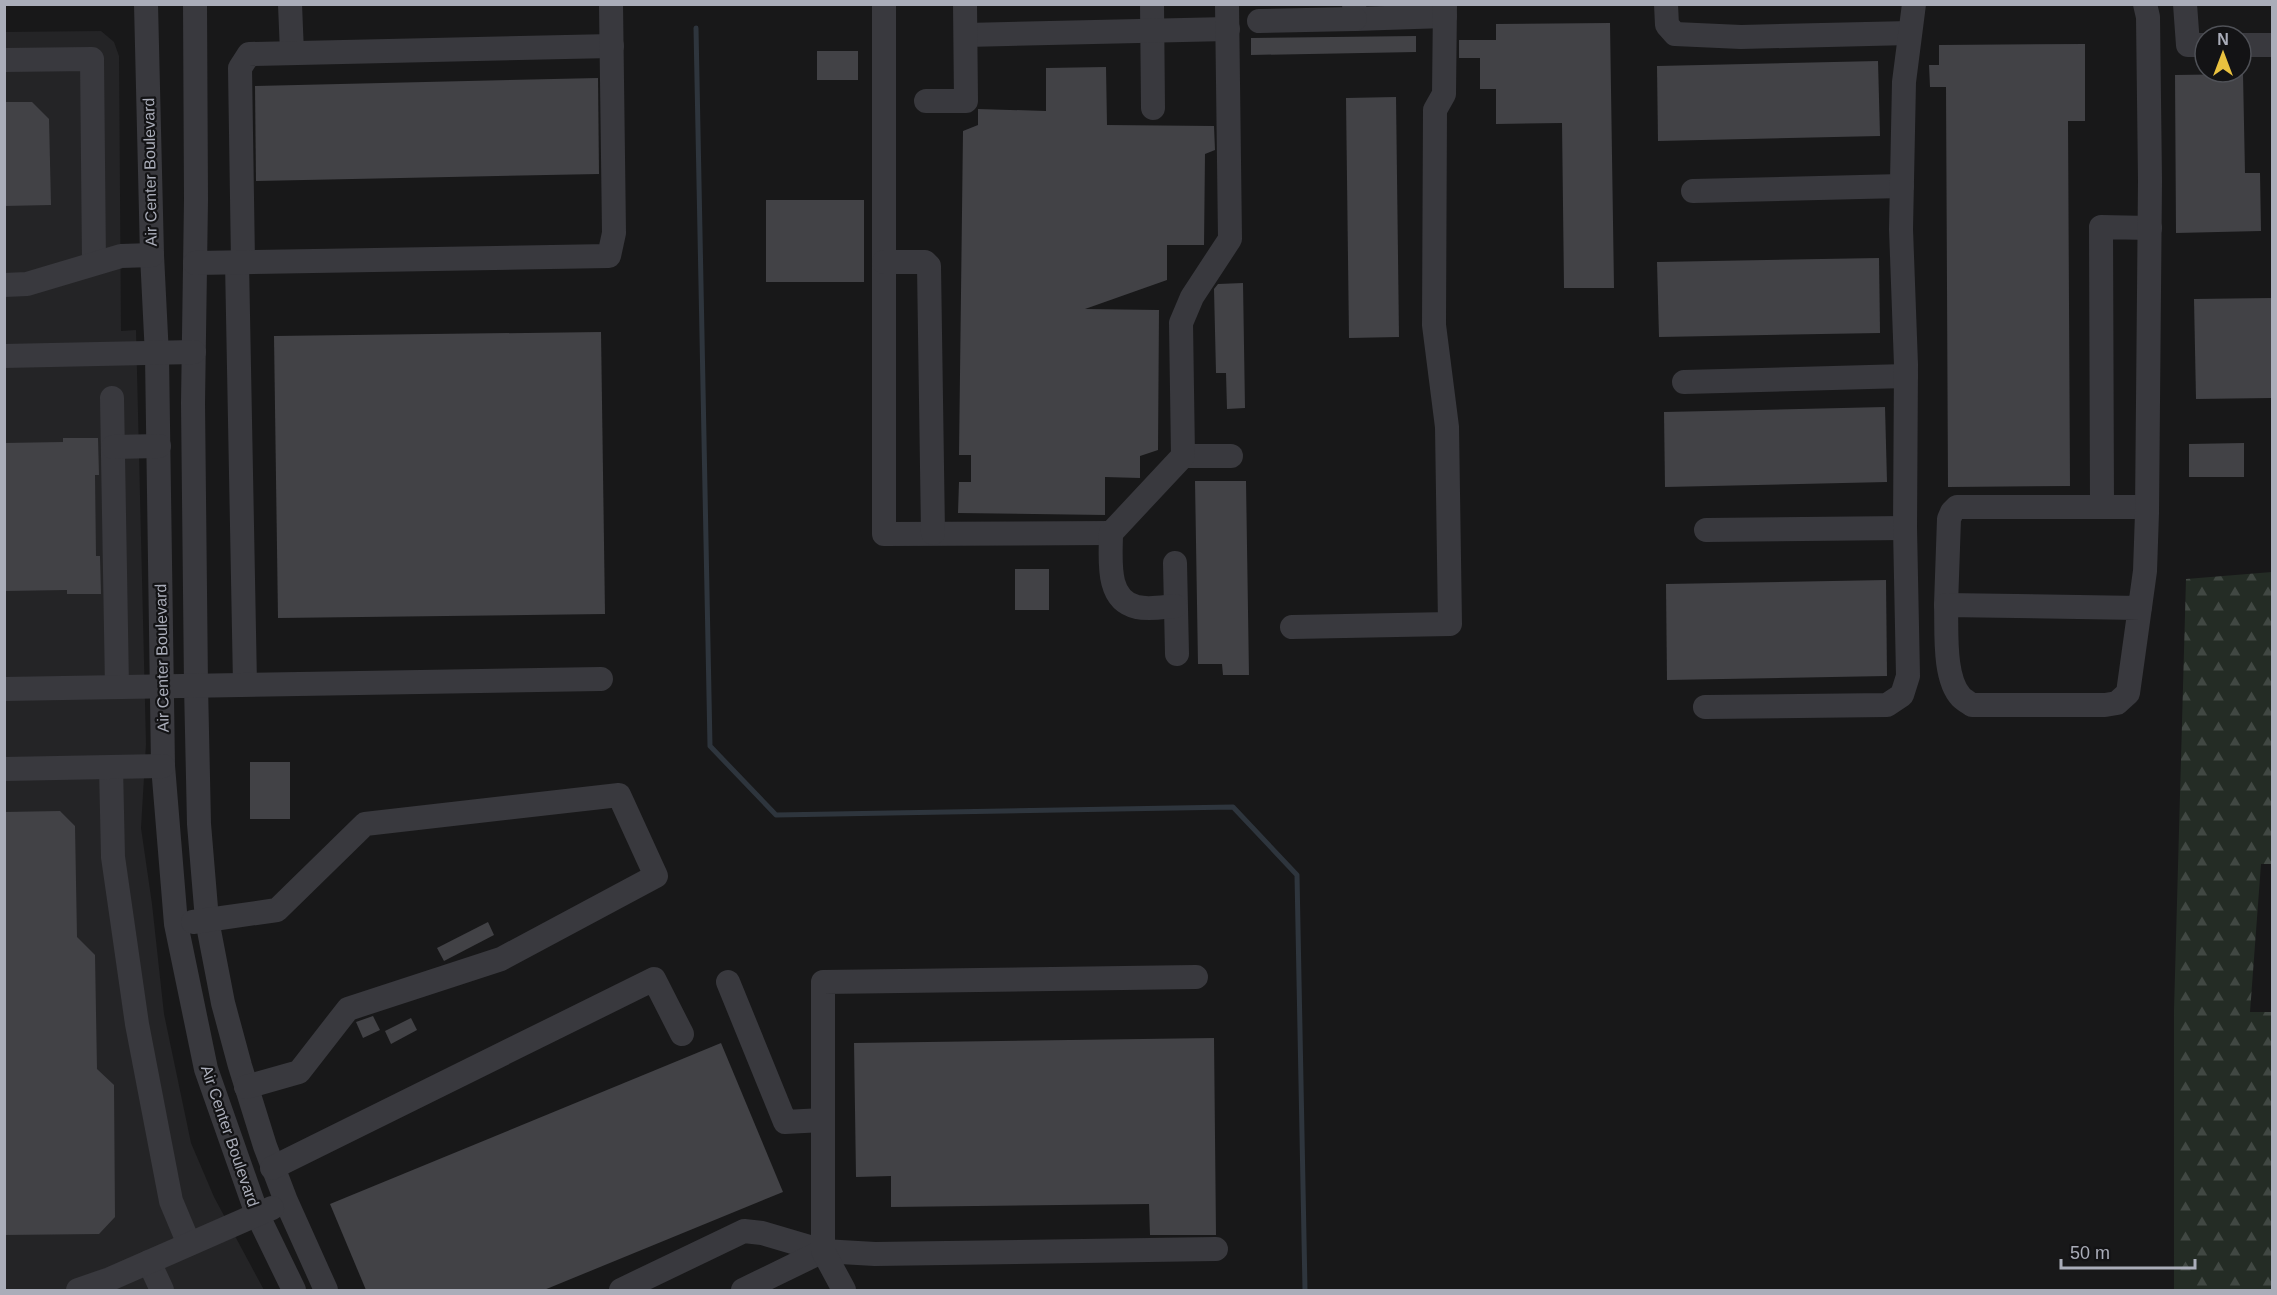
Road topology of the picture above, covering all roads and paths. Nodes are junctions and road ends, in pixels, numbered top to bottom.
1 (146, 4) edge
2 (195, 4) edge
3 (290, 4) edge
4 (611, 4) edge
5 (884, 4) edge
6 (965, 4) edge
7 (1152, 4) edge
8 (1227, 4) edge
9 (1666, 4) edge
10 (1914, 4) edge
11 (2145, 4) edge
12 (2185, 4) edge
13 (1445, 10) edge
14 (1354, 12) edge
15 (1259, 21) dead end
16 (1228, 30) junction
17 (1152, 31) junction
18 (1910, 33) junction
19 (966, 34) junction
20 (2193, 45) edge
21 (2253, 45) edge
22 (2272, 45) edge
23 (612, 46) junction
24 (292, 53) junction
25 (4, 60) edge
26 (926, 102) dead end
27 (1153, 108) dead end
28 (1902, 186) junction
29 (1693, 191) dead end
30 (2150, 228) junction
31 (152, 255) junction
32 (94, 262) junction
33 (240, 262) junction
34 (884, 262) junction
35 (195, 263) junction
36 (4, 285) edge
37 (194, 352) junction
38 (157, 353) junction
39 (4, 357) edge
40 (1906, 376) junction
41 (1684, 382) dead end
42 (112, 398) dead end
43 (159, 446) junction
44 (113, 447) junction
45 (1184, 456) junction
46 (1231, 456) dead end
47 (2102, 507) junction
48 (2147, 507) junction
49 (1905, 528) junction
50 (1706, 530) dead end
51 (1111, 533) junction
52 (933, 534) junction
53 (1175, 563) dead end
54 (1946, 605) junction
55 (1175, 606) junction
56 (2140, 608) junction
57 (1292, 627) dead end
58 (1177, 654) dead end
59 (601, 679) dead end
60 (245, 684) junction
61 (196, 685) junction
62 (163, 686) junction
63 (108, 687) junction
64 (4, 689) edge
65 (1705, 706) dead end
66 (163, 766) junction
67 (111, 767) junction
68 (4, 769) edge
69 (207, 920) junction
70 (176, 924) junction
71 (1196, 977) dead end
72 (728, 981) dead end
73 (682, 1034) dead end
74 (246, 1087) junction
75 (823, 1120) junction
76 (272, 1168) junction
77 (286, 1201) junction
78 (257, 1214) junction
79 (189, 1244) junction
80 (1216, 1249) dead end
81 (823, 1251) junction
82 (149, 1262) junction
83 (113, 1285) edge
84 (78, 1290) edge
85 (162, 1290) edge
86 (294, 1290) edge
87 (326, 1290) edge
88 (621, 1290) edge
89 (743, 1290) edge
90 (844, 1290) edge

1 - 31 street, Air Center Boulevard
2 - 35 street, Air Center Boulevard
3 - 24 street
4 - 23 street
5 - 34 street
6 - 19 street
7 - 17 street
8 - 16 street
9 - 18 street
10 - 18 street
11 - 30 street
12 - 20 street
13 - 14 street
13 - 57 street
14 - 15 street
16 - 17 street
16 - 45 street
17 - 19 street
17 - 27 street
18 - 28 street
19 - 26 street
21 - 22 street
23 - 24 street
23 - 33 street
24 - 33 street
25 - 32 street
28 - 29 street
28 - 40 street
30 - 47 street
30 - 48 street
31 - 32 street
31 - 38 street, Air Center Boulevard
32 - 36 street
33 - 35 street
33 - 60 street
34 - 52 street
34 - 52 street
35 - 37 street, Air Center Boulevard
37 - 38 street
37 - 61 street, Air Center Boulevard
38 - 39 street
38 - 43 street, Air Center Boulevard
40 - 41 street
40 - 49 street
42 - 44 street
43 - 44 street
43 - 62 street, Air Center Boulevard
44 - 63 street
45 - 46 street
45 - 51 street
47 - 48 street
47 - 54 street
48 - 56 street
49 - 50 street
49 - 65 street
51 - 52 street
51 - 55 street
53 - 55 street
54 - 56 street
54 - 56 street
55 - 58 street
59 - 60 street
60 - 61 street
61 - 62 street
61 - 69 street, Air Center Boulevard
62 - 63 street
62 - 66 street, Air Center Boulevard
63 - 64 street
66 - 67 street
66 - 70 street, Air Center Boulevard
67 - 68 street
67 - 79 street
69 - 70 street
69 - 74 street, Air Center Boulevard
69 - 74 street
70 - 78 street, Air Center Boulevard
71 - 75 street
72 - 75 street
73 - 76 street
74 - 76 street, Air Center Boulevard
75 - 81 street
76 - 77 street, Air Center Boulevard
77 - 78 street
77 - 87 street, Air Center Boulevard
78 - 79 street
78 - 86 street, Air Center Boulevard
79 - 82 street
80 - 81 street
81 - 88 street
81 - 89 street
81 - 90 street
82 - 83 street
82 - 85 street
83 - 84 street

